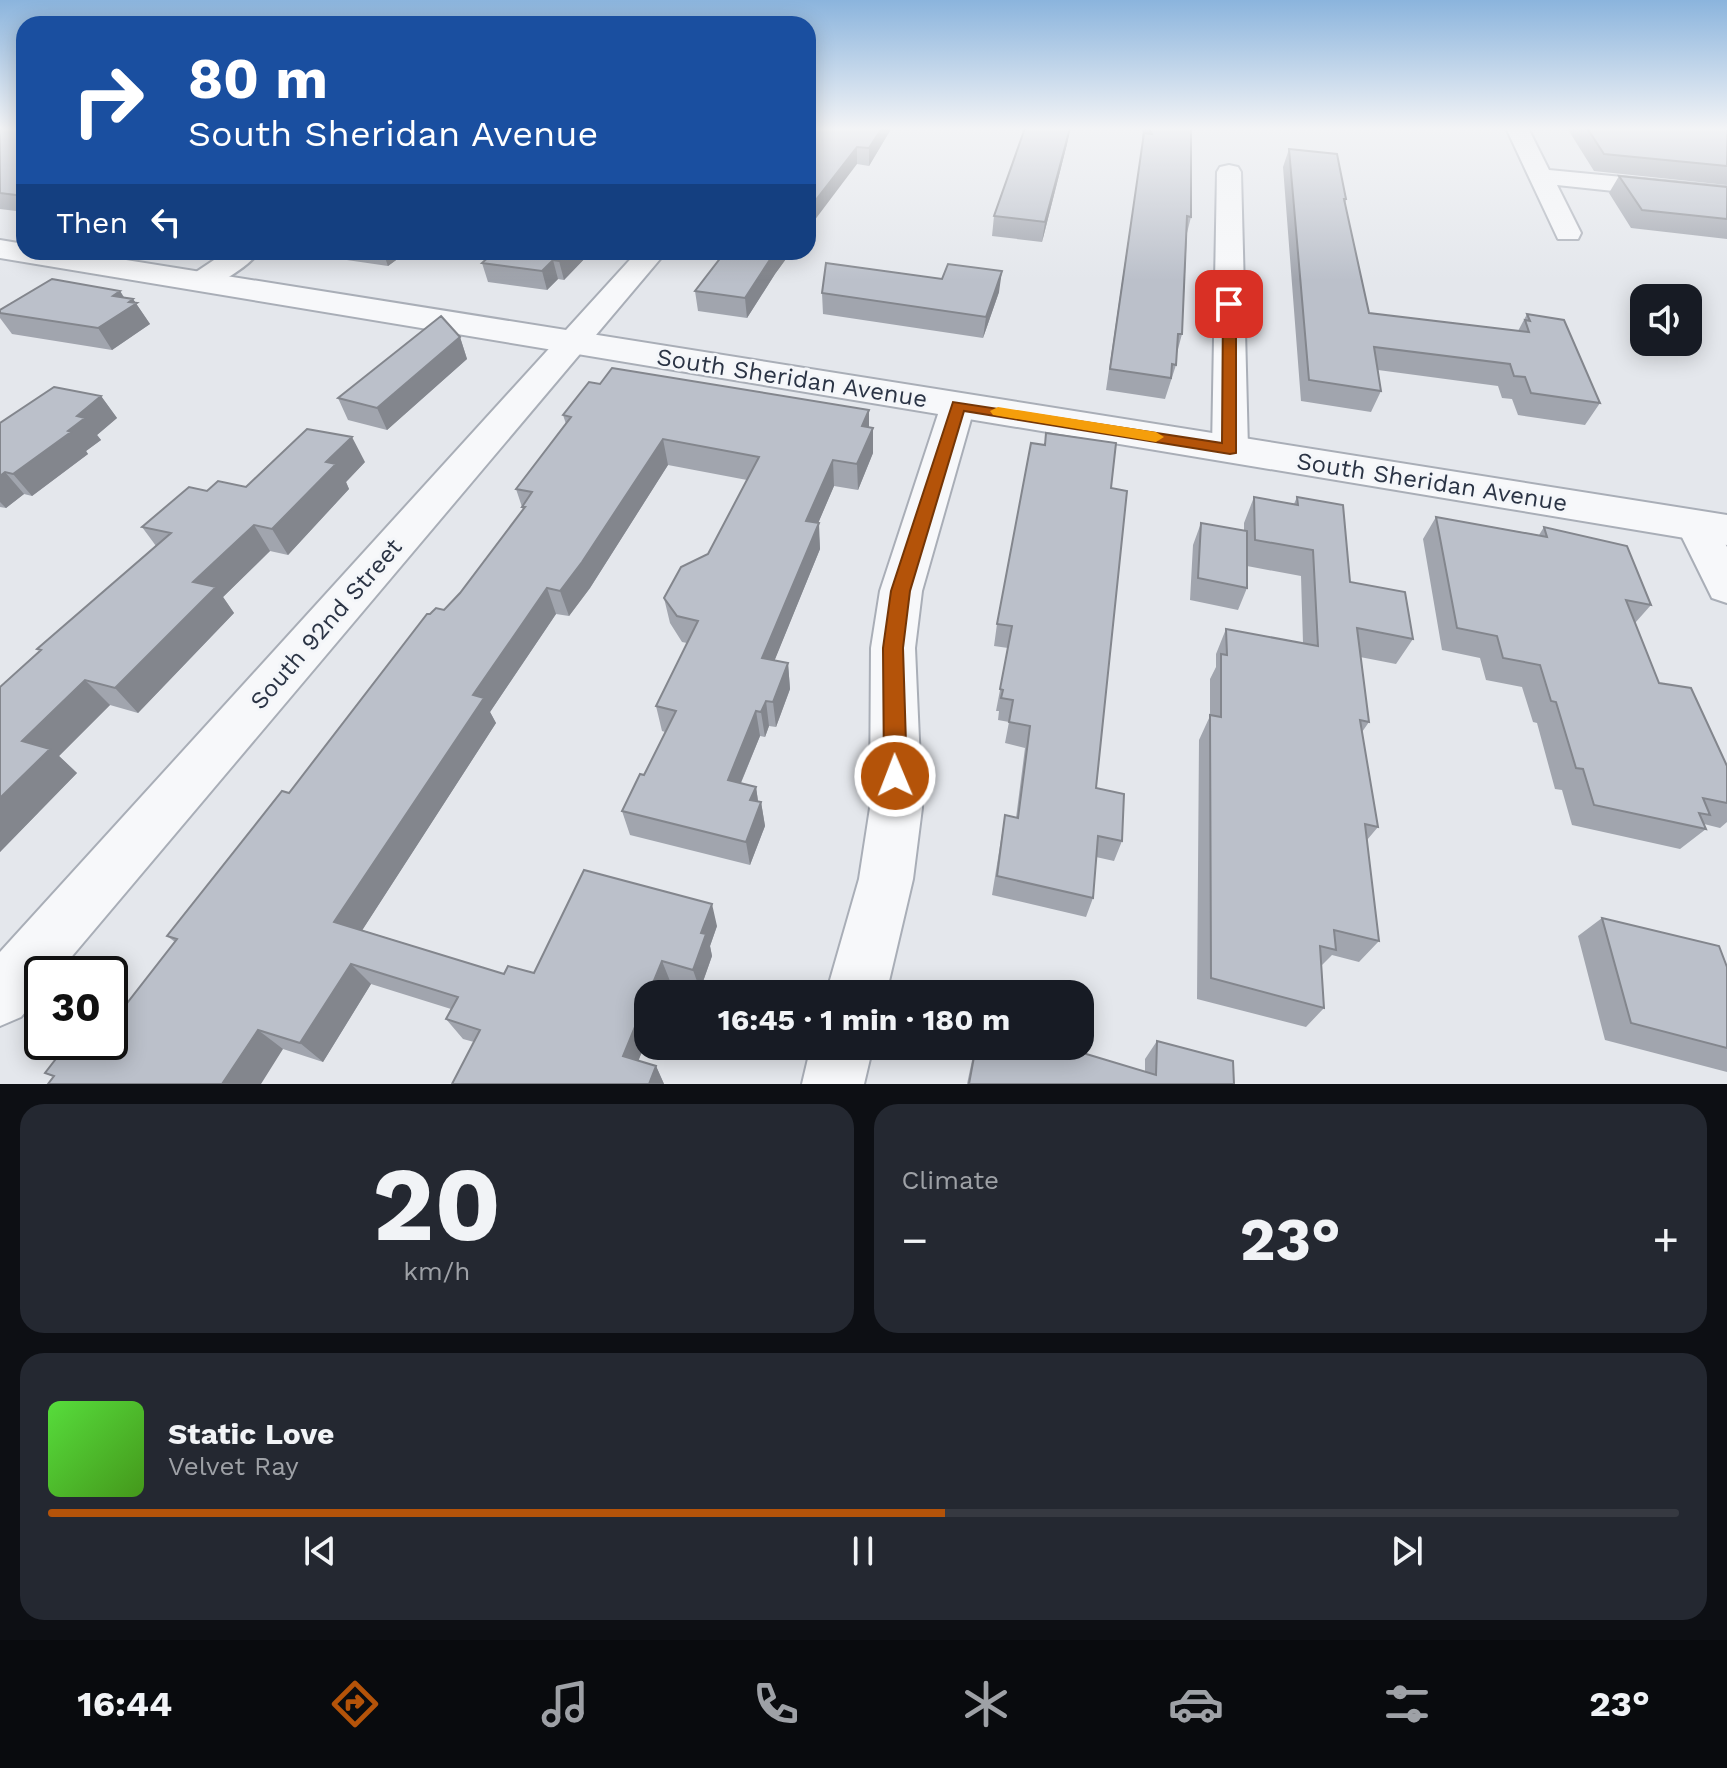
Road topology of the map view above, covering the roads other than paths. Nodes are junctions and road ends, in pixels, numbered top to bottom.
1 (1229, 179) edge
2 (1541, 179) edge
3 (1565, 179) edge
4 (1727, 195) edge
5 (1568, 233) dead end
6 (67, 260) edge
7 (233, 260) edge
8 (645, 260) edge
9 (200, 282) junction
10 (573, 343) junction
11 (958, 405) junction
12 (1230, 449) junction
13 (1712, 527) edge
14 (1727, 587) edge
15 (860, 980) edge
16 (0, 996) edge
17 (839, 1060) edge
18 (833, 1084) edge

1 - 12 street
2 - 5 street
3 - 4 street
6 - 9 street, South Sheridan Avenue
7 - 9 street
8 - 10 street, South 92nd Street
9 - 10 street, South Sheridan Avenue
10 - 11 street, South Sheridan Avenue
10 - 16 street, South 92nd Street
11 - 12 street, South Sheridan Avenue
11 - 15 street
12 - 13 street, South Sheridan Avenue
13 - 14 street
17 - 18 street

